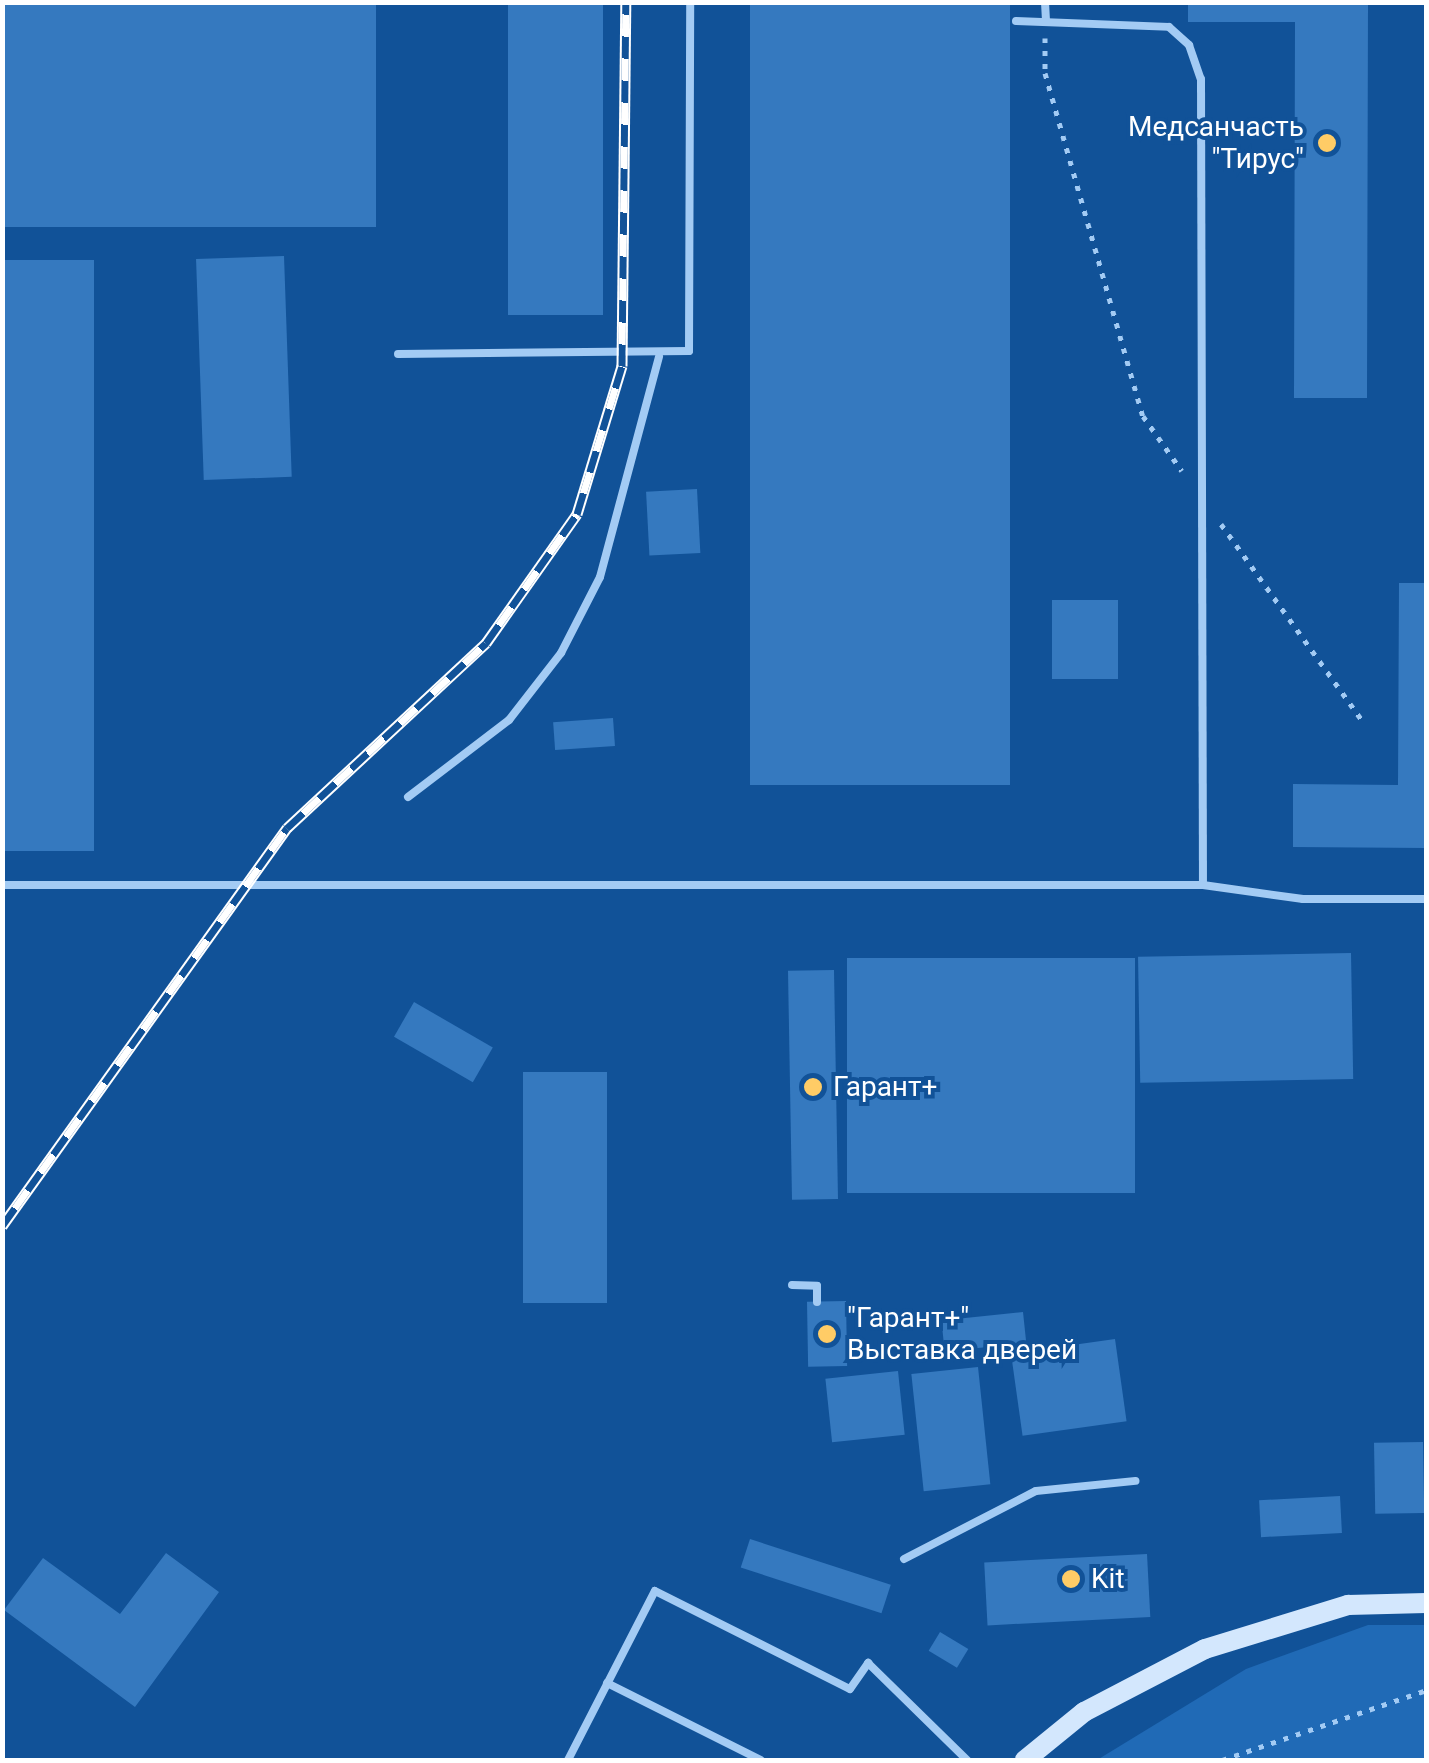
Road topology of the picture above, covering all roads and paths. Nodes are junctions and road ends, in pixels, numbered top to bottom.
1 (690, 2) edge
2 (1045, 2) edge
3 (1016, 21) dead end
4 (1046, 22) junction
5 (398, 354) dead end
6 (658, 357) junction
7 (1202, 497) junction
8 (1362, 720) dead end
9 (408, 797) dead end
10 (2, 885) edge
11 (1203, 885) junction
12 (1426, 898) edge
13 (792, 1285) dead end
14 (817, 1302) dead end
15 (1136, 1482) dead end
16 (904, 1559) dead end
17 (1426, 1603) edge
18 (608, 1683) junction
19 (1426, 1690) edge
20 (568, 1760) edge
21 (761, 1760) edge
22 (967, 1760) edge
23 (1025, 1760) edge
24 (1222, 1760) edge

1 - 6 lane
2 - 4 lane
3 - 4 lane
4 - 7 path
4 - 7 lane
5 - 6 lane
6 - 9 lane
7 - 8 path
7 - 11 lane
10 - 11 lane
11 - 12 lane
13 - 14 lane
15 - 16 lane
17 - 23 street
18 - 20 lane
18 - 21 lane
18 - 22 lane
19 - 24 path

